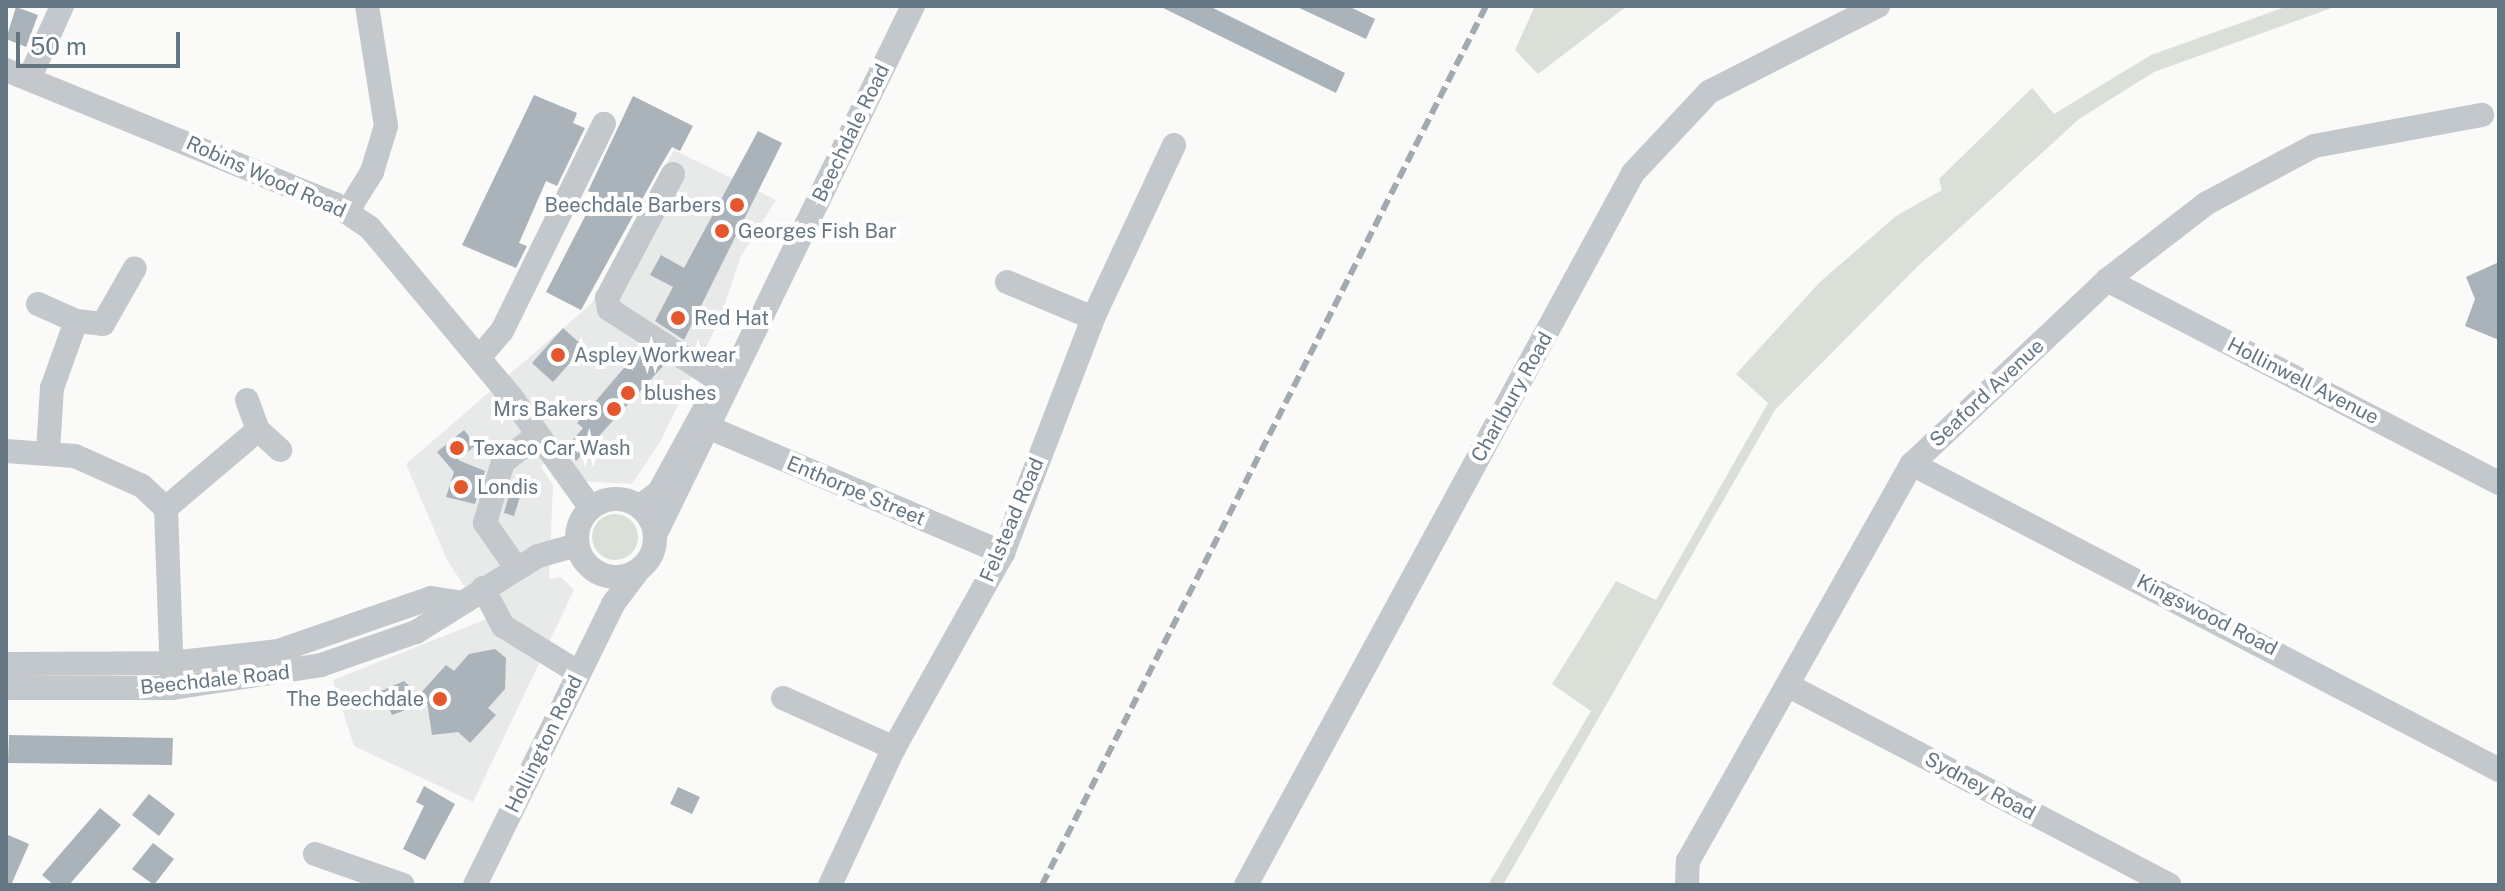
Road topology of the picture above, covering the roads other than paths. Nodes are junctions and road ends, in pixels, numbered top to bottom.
1 (62, 6) edge
2 (367, 6) edge
3 (913, 6) edge
4 (1878, 6) edge
5 (6, 70) edge
6 (30, 77) junction
7 (2482, 115) dead end
8 (604, 124) dead end
9 (1174, 145) dead end
10 (673, 174) dead end
11 (347, 212) junction
12 (135, 268) dead end
13 (2107, 280) junction
14 (1007, 282) dead end
15 (38, 304) dead end
16 (1093, 318) junction
17 (76, 321) junction
18 (479, 358) junction
19 (723, 386) junction
20 (247, 400) dead end
21 (710, 428) junction
22 (258, 430) junction
23 (535, 437) junction
24 (280, 450) dead end
25 (6, 451) edge
26 (48, 451) junction
27 (1912, 464) junction
28 (2499, 483) edge
29 (640, 506) junction
30 (590, 507) junction
31 (166, 508) junction
32 (656, 533) junction
33 (577, 545) junction
34 (1003, 553) junction
35 (517, 569) junction
36 (625, 575) junction
37 (483, 588) junction
38 (456, 602) junction
39 (170, 663) junction
40 (6, 664) edge
41 (579, 673) junction
42 (1791, 687) junction
43 (6, 688) edge
44 (173, 688) junction
45 (783, 698) dead end
46 (894, 748) junction
47 (2499, 770) edge
48 (315, 854) dead end
49 (345, 873) edge
50 (403, 885) edge
51 (475, 885) edge
52 (830, 885) edge
53 (1246, 885) edge
54 (1687, 885) edge
55 (2169, 885) edge

1 - 6 street
2 - 11 street
3 - 19 street, Beechdale Road
4 - 53 street, Charlbury Road
5 - 6 street, Robins Wood Road
6 - 11 street, Robins Wood Road
7 - 13 street, Seaford Avenue
8 - 18 street
9 - 16 street, Felstead Road
10 - 19 street
11 - 18 street, Robins Wood Road
12 - 17 street
13 - 27 street, Seaford Avenue
13 - 28 street, Hollinwell Avenue
14 - 16 street
15 - 17 street
16 - 34 street, Felstead Road
17 - 26 street
18 - 23 street, Robins Wood Road
19 - 21 street, Beechdale Road
19 - 29 street, Beechdale Road
20 - 22 street
21 - 32 street
21 - 34 street, Enthorpe Street
22 - 24 street
22 - 31 street
23 - 30 street, Robins Wood Road
23 - 35 street
25 - 26 street
26 - 31 street
27 - 42 street, Seaford Avenue
27 - 47 street, Kingswood Road
29 - 30 street
29 - 32 street
30 - 33 street
31 - 39 street
32 - 36 street
33 - 35 street, Beechdale Road
33 - 36 street
34 - 46 street, Felstead Road
35 - 37 street, Beechdale Road
36 - 41 street, Hollington Road
37 - 38 street, Beechdale Road
37 - 41 street
38 - 39 street, Beechdale Road
38 - 44 street, Beechdale Road
39 - 40 street, Beechdale Road
39 - 44 street
41 - 51 street, Hollington Road
42 - 54 street, Seaford Avenue
42 - 55 street, Sydney Road
43 - 44 street, Beechdale Road
45 - 46 street
46 - 52 street, Felstead Road
48 - 49 street
49 - 50 street

